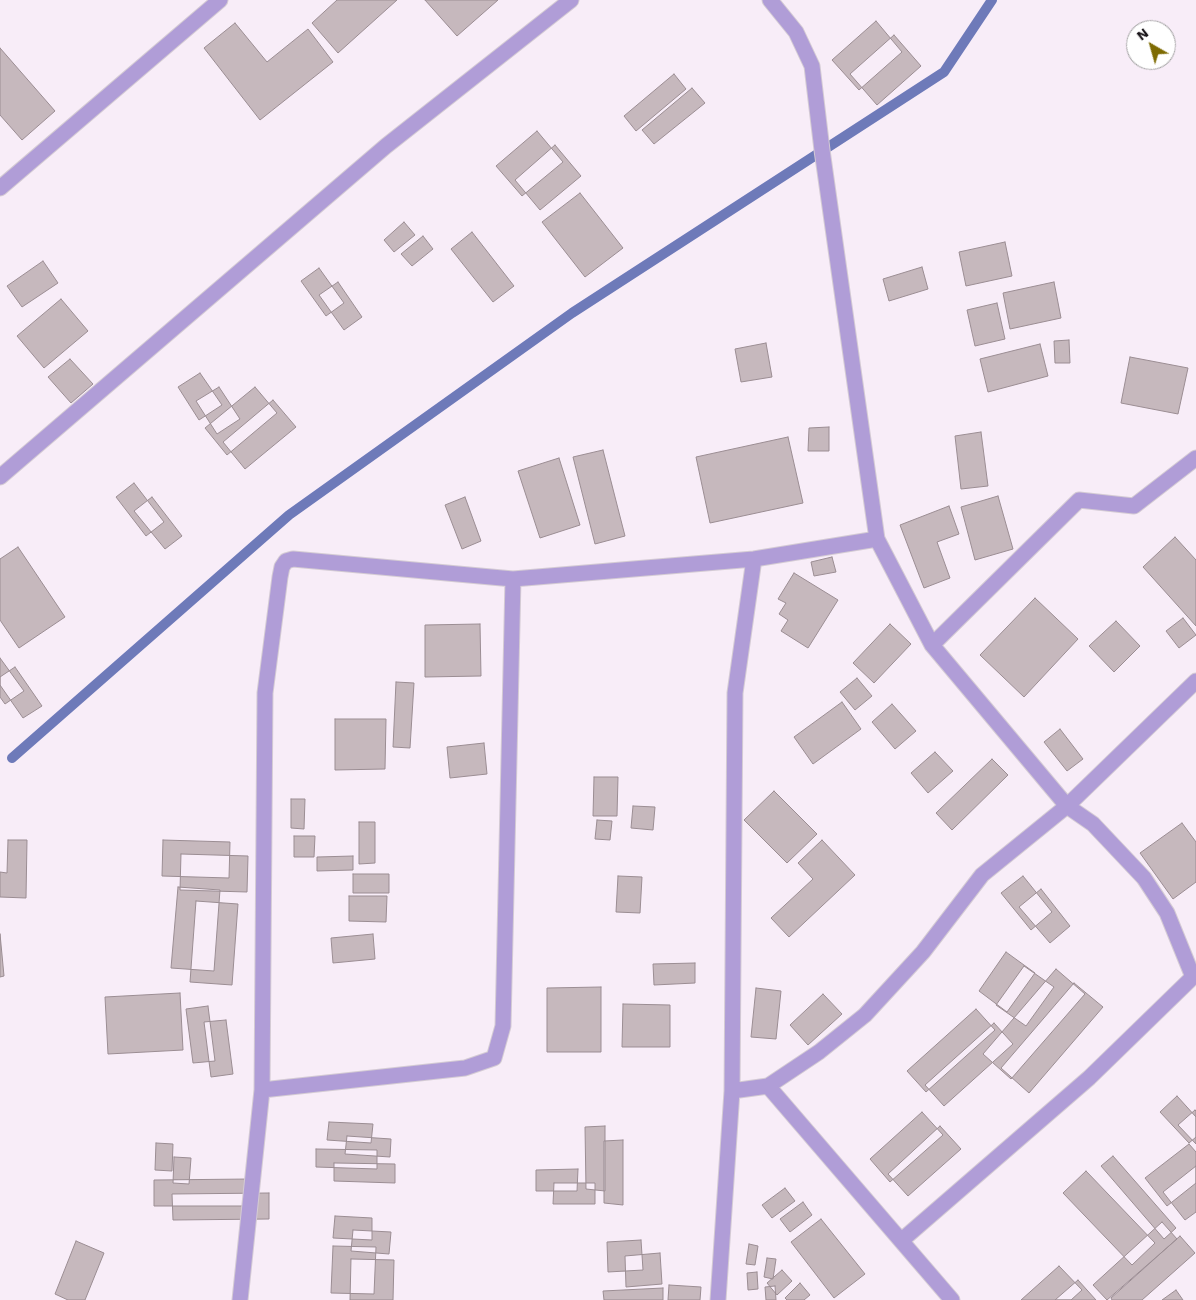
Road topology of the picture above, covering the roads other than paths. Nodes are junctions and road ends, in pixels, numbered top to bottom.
1 (220, 0) edge
2 (770, 0) edge
3 (562, 3) edge
4 (0, 188) edge
5 (1196, 458) edge
6 (0, 477) edge
7 (877, 539) junction
8 (754, 559) junction
9 (513, 580) junction
10 (932, 644) junction
11 (1196, 681) edge
12 (1067, 806) junction
13 (1194, 975) edge
14 (768, 1086) junction
15 (262, 1090) junction
16 (732, 1091) junction
17 (902, 1240) junction
18 (240, 1300) edge
19 (718, 1300) edge
20 (952, 1300) edge

1 - 4 street
2 - 7 street
3 - 6 street
5 - 10 street
7 - 8 street
7 - 10 street
8 - 9 street
8 - 16 street
9 - 15 street
9 - 15 street
10 - 12 street
11 - 12 street
12 - 13 street
12 - 14 street
13 - 17 street
14 - 16 street
14 - 17 street
15 - 18 street
16 - 19 street
17 - 20 street

